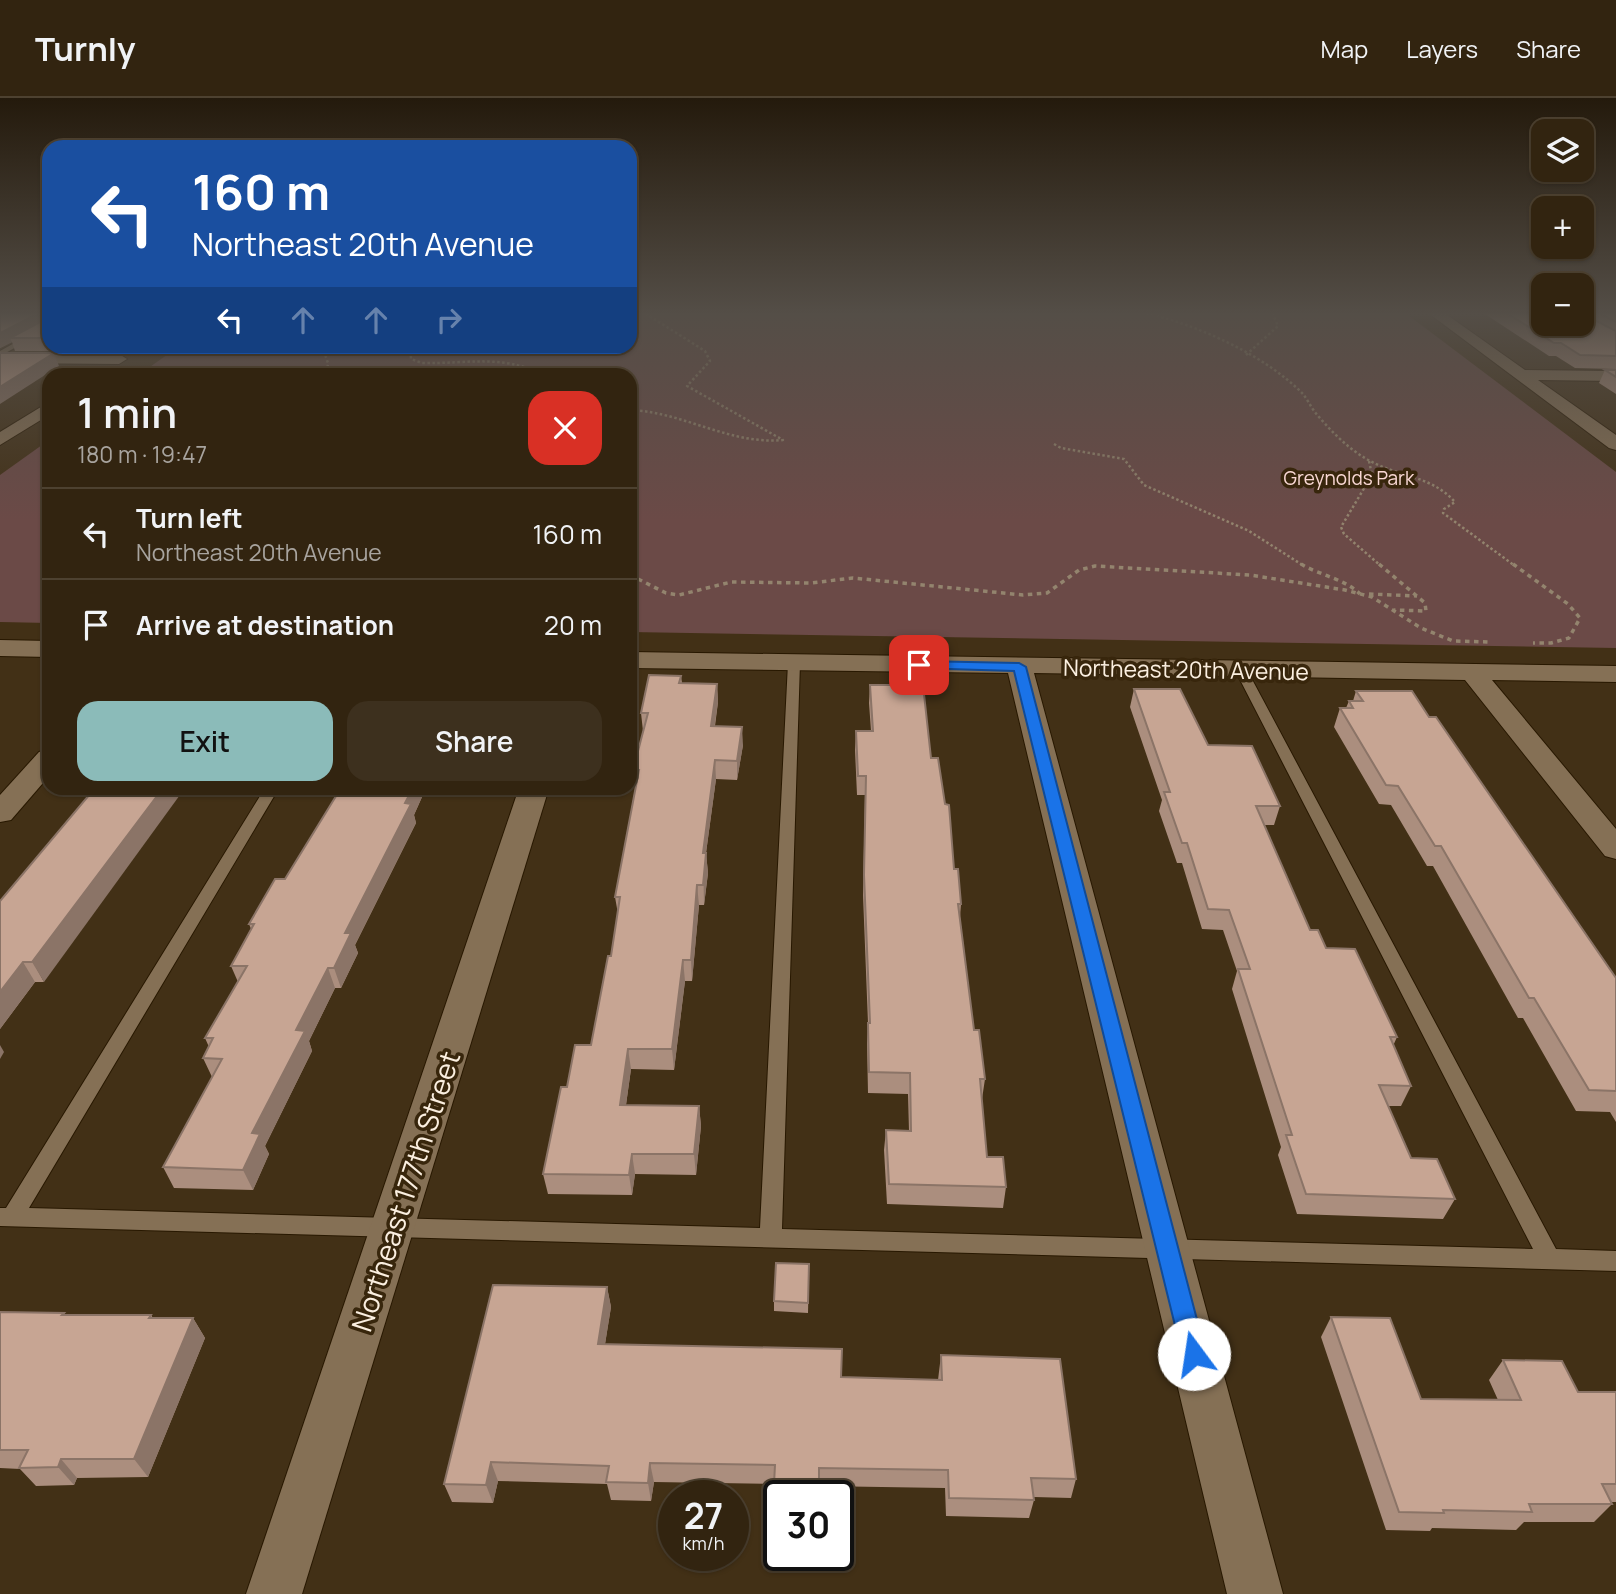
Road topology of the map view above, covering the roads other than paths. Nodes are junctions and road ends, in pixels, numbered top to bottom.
1 (1530, 382) edge
2 (42, 412) edge
3 (0, 440) edge
4 (1616, 444) edge
5 (0, 648) edge
6 (42, 649) edge
7 (637, 660) edge
8 (794, 663) junction
9 (1019, 667) junction
10 (1241, 670) junction
11 (1472, 672) junction
12 (1616, 674) edge
13 (42, 766) edge
14 (268, 795) edge
15 (532, 795) edge
16 (0, 813) edge
17 (1616, 849) edge
18 (6, 1217) edge
19 (392, 1229) junction
20 (771, 1237) junction
21 (1167, 1247) junction
22 (1549, 1258) junction
23 (1616, 1261) edge
24 (274, 1594) edge
25 (1255, 1594) edge

1 - 4 street
2 - 3 street
5 - 6 street
7 - 8 street, Northeast 20th Avenue
8 - 9 street, Northeast 20th Avenue
8 - 20 lane
9 - 10 street, Northeast 20th Avenue
9 - 21 street
10 - 11 street, Northeast 20th Avenue
10 - 22 lane
11 - 12 street, Northeast 20th Avenue
11 - 17 street
13 - 16 street
14 - 18 lane
15 - 19 street, Northeast 177th Street
18 - 19 lane
19 - 20 lane
19 - 24 street, Northeast 177th Street
20 - 21 lane
21 - 22 lane
21 - 25 street
22 - 23 lane

